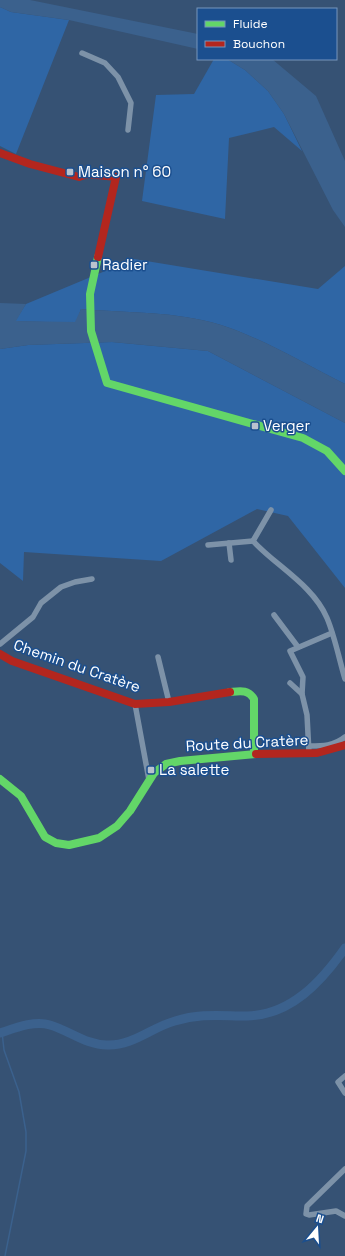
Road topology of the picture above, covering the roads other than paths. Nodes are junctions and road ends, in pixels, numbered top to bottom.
1 (82, 53) dead end
2 (128, 130) dead end
3 (0, 153) edge
4 (345, 471) edge
5 (271, 510) dead end
6 (253, 541) junction
7 (229, 543) junction
8 (208, 545) dead end
9 (231, 560) dead end
10 (92, 579) dead end
11 (274, 615) dead end
12 (332, 633) junction
13 (0, 644) edge
14 (298, 647) junction
15 (0, 654) edge
16 (158, 656) dead end
17 (345, 679) edge
18 (290, 683) dead end
19 (302, 694) junction
20 (169, 702) junction
21 (135, 704) junction
22 (345, 738) edge
23 (345, 745) edge
24 (309, 750) junction
25 (254, 754) junction
26 (0, 779) edge
27 (149, 780) junction
28 (345, 1076) edge
29 (345, 1093) edge
30 (345, 1169) edge
31 (345, 1216) edge

1 - 2 street
3 - 4 street
5 - 6 street
6 - 7 street
6 - 12 street
7 - 8 street
7 - 9 street
10 - 13 street
11 - 14 street
12 - 14 street
12 - 17 street
14 - 19 street
15 - 21 street, Chemin du Cratère
16 - 20 street
18 - 19 street
19 - 24 street
20 - 21 street, Chemin du Cratère
20 - 25 street, Chemin du Cratère
21 - 27 street
22 - 24 street
23 - 24 street, Route du Cratère
24 - 25 street, Route du Cratère
25 - 27 street, Route du Cratère
26 - 27 street, Route du Cratère
28 - 29 street
30 - 31 street

